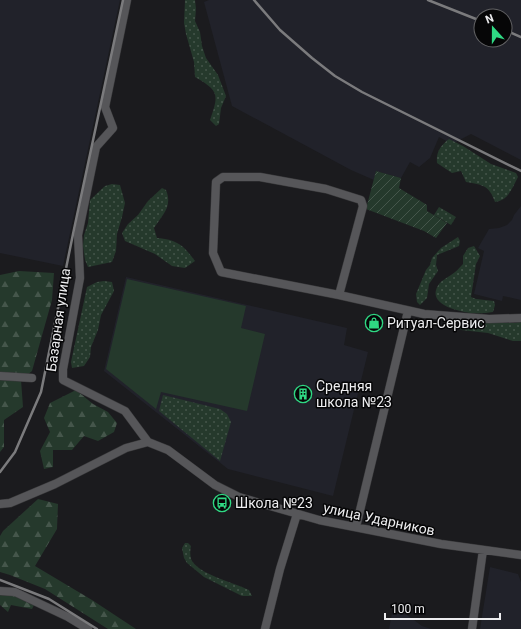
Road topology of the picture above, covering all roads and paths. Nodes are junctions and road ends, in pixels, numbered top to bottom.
1 (127, 0) edge
2 (339, 295) junction
3 (408, 311) junction
4 (521, 318) edge
5 (0, 376) edge
6 (32, 378) dead end
7 (148, 442) junction
8 (0, 504) edge
9 (296, 514) junction
10 (356, 527) junction
11 (483, 550) junction
12 (521, 555) edge
13 (0, 591) edge
14 (88, 629) edge
15 (265, 629) edge
16 (472, 629) edge

1 - 7 street, Базарная улица
2 - 2 street
2 - 3 street
3 - 4 street
3 - 10 street
5 - 6 street
7 - 8 street
7 - 9 street, улица Ударников
9 - 10 street, улица Ударников
9 - 15 street
10 - 11 street, улица Ударников
11 - 12 street, улица Ударников
11 - 16 street
13 - 14 street

